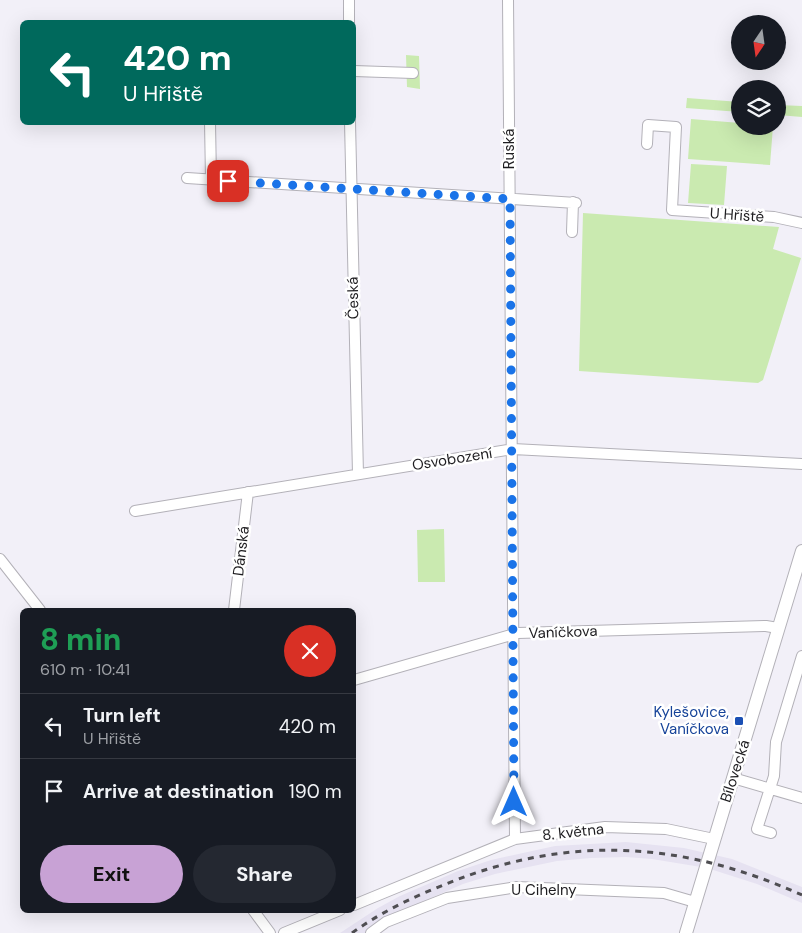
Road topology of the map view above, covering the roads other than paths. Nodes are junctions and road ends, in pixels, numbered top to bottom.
1 (349, 0) edge
2 (508, 0) edge
3 (349, 20) edge
4 (356, 71) edge
5 (413, 74) dead end
6 (210, 125) edge
7 (350, 125) edge
8 (647, 144) dead end
9 (187, 178) dead end
10 (211, 179) junction
11 (351, 189) junction
12 (510, 199) junction
13 (802, 223) edge
14 (572, 232) dead end
15 (513, 449) junction
16 (802, 464) edge
17 (358, 474) junction
18 (248, 492) junction
19 (135, 511) dead end
20 (802, 551) edge
21 (0, 559) edge
22 (38, 608) edge
23 (234, 608) edge
24 (778, 628) junction
25 (513, 634) junction
26 (802, 656) edge
27 (356, 679) edge
28 (733, 778) junction
29 (770, 789) junction
30 (802, 798) edge
31 (771, 833) dead end
32 (515, 839) junction
33 (714, 839) junction
34 (695, 902) junction
35 (356, 903) edge
36 (255, 913) edge
37 (333, 913) edge
38 (270, 933) edge
39 (284, 933) edge
40 (371, 933) edge
41 (686, 933) edge

1 - 3 street
2 - 12 street, Ruská
4 - 5 street
6 - 10 street
7 - 11 street, Česká
8 - 13 street, U Hřiště
9 - 10 street
10 - 11 street
11 - 12 street
11 - 17 street, Česká
12 - 14 street
12 - 15 street, Ruská
15 - 16 street, Osvobození
15 - 17 street, Osvobození
15 - 25 street, Ruská
17 - 18 street, Osvobození
18 - 19 street, Osvobození
18 - 23 street, Dánská
20 - 24 main road, Bílovecká
21 - 22 street
24 - 25 street, Vaníčkova
24 - 28 main road, Bílovecká
25 - 27 street, Vaníčkova
25 - 32 street, Ruská
26 - 29 street
28 - 29 street
28 - 33 main road, Bílovecká
29 - 30 street
29 - 31 street
32 - 33 street, 8. května
32 - 35 street, 8. května
33 - 34 main road, Bílovecká
34 - 40 street, U Cihelny
34 - 41 main road, Bílovecká
36 - 38 street
37 - 39 street

